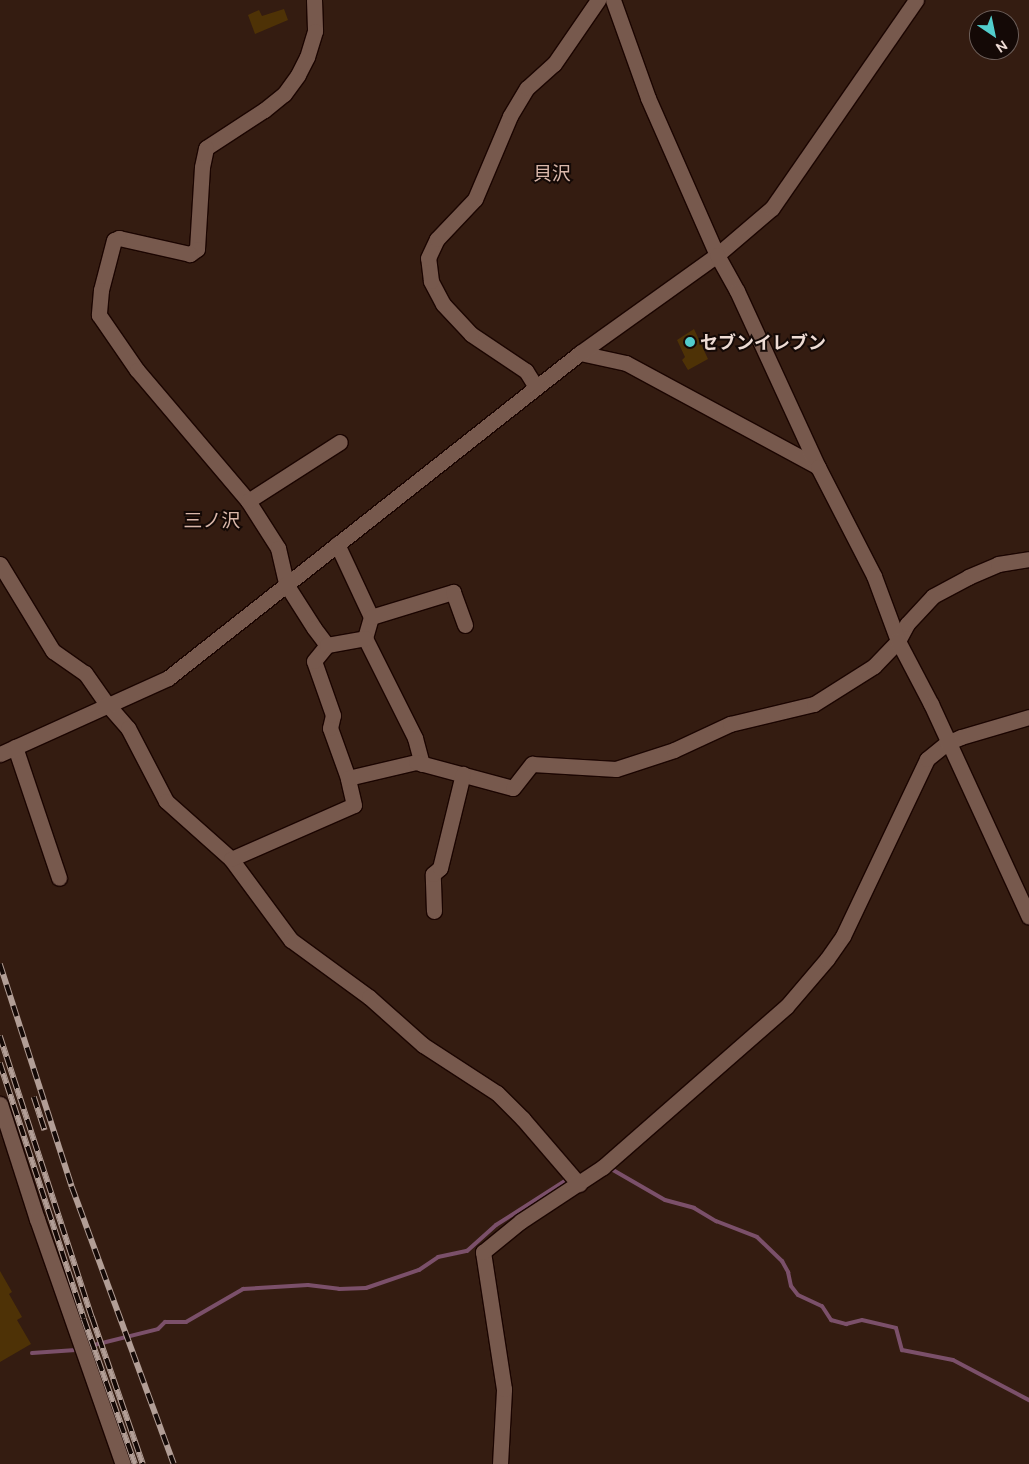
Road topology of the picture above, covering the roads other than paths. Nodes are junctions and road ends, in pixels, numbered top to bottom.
1 (314, 0) edge
2 (598, 0) edge
3 (613, 0) edge
4 (916, 0) edge
5 (717, 255) junction
6 (580, 353) junction
7 (536, 387) junction
8 (340, 442) dead end
9 (818, 467) junction
10 (248, 502) junction
11 (337, 544) junction
12 (1029, 559) edge
13 (0, 564) edge
14 (286, 584) junction
15 (371, 617) junction
16 (466, 625) dead end
17 (365, 638) junction
18 (898, 641) junction
19 (328, 645) junction
20 (107, 704) junction
21 (1029, 717) edge
22 (947, 743) junction
23 (15, 747) junction
24 (0, 754) edge
25 (422, 764) junction
26 (463, 774) junction
27 (348, 778) junction
28 (231, 859) junction
29 (59, 878) dead end
30 (434, 910) dead end
31 (1029, 917) edge
32 (0, 1104) edge
33 (580, 1184) junction
34 (124, 1464) edge
35 (500, 1464) edge

1 - 10 street
2 - 7 street
3 - 5 street
4 - 5 street
5 - 6 street
5 - 9 street
6 - 7 street
6 - 9 street
7 - 11 street
8 - 10 street
9 - 18 street
10 - 14 street
11 - 14 street
11 - 15 street
12 - 18 street
13 - 20 street
14 - 19 street
14 - 20 street
15 - 16 street
15 - 17 street
17 - 19 street
17 - 25 street
18 - 22 street
18 - 26 street
19 - 27 street
20 - 23 street
20 - 28 street
21 - 22 street
22 - 31 street
22 - 33 street
23 - 24 street
23 - 29 street
25 - 26 street
25 - 27 street
26 - 30 street
27 - 28 street
28 - 33 street
32 - 34 street
33 - 35 street

